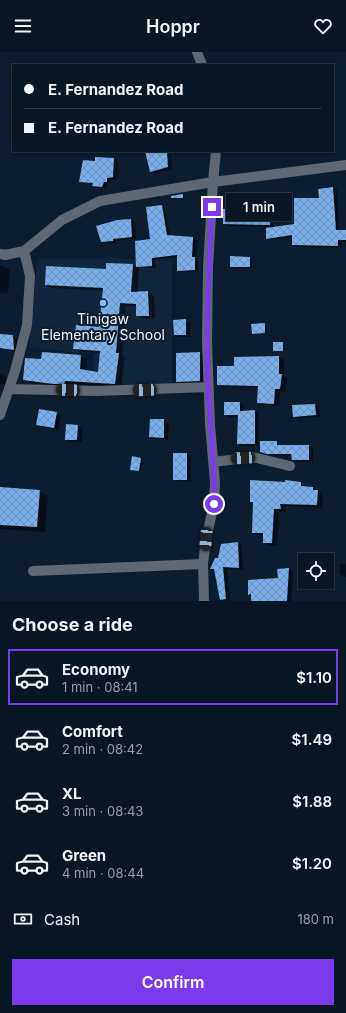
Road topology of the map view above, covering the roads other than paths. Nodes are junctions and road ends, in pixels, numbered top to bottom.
1 (197, 52) edge
2 (202, 64) edge
3 (216, 152) edge
4 (346, 166) edge
5 (213, 182) junction
6 (24, 251) junction
7 (0, 254) edge
8 (208, 388) junction
9 (9, 389) junction
10 (0, 415) edge
11 (214, 462) junction
12 (290, 466) dead end
13 (203, 564) junction
14 (33, 571) dead end
15 (204, 601) edge

1 - 2 street
3 - 5 street
4 - 5 street
5 - 6 street
5 - 8 street
6 - 7 street
6 - 9 street
8 - 9 street
8 - 11 street
9 - 10 street
11 - 12 street
11 - 13 street
13 - 14 street
13 - 15 street

